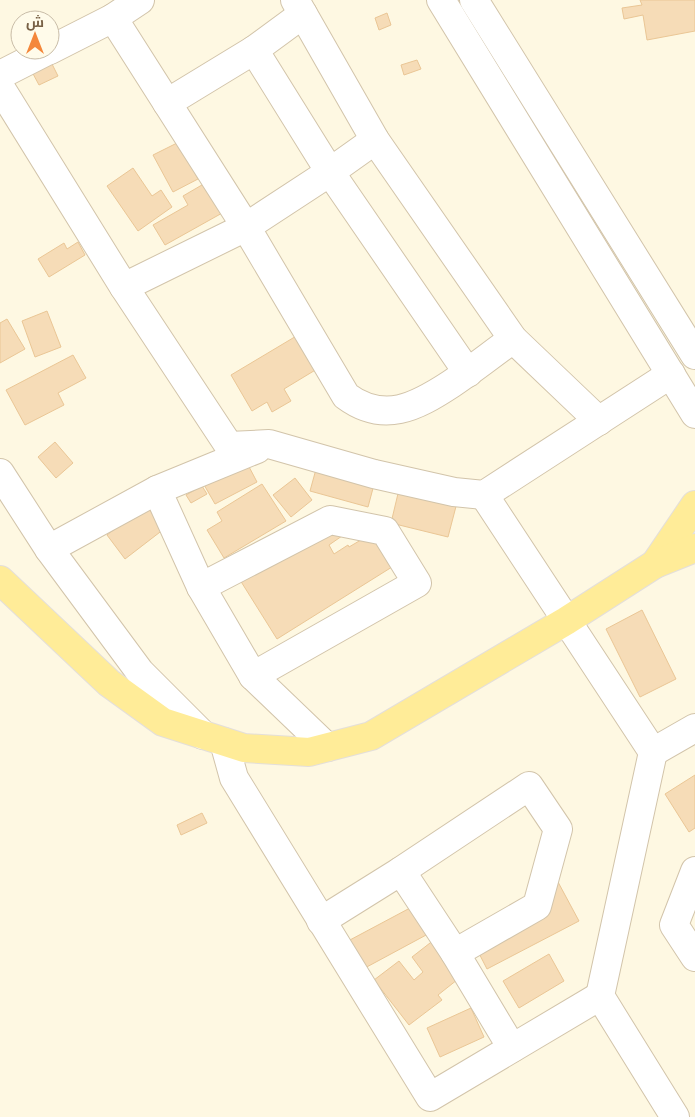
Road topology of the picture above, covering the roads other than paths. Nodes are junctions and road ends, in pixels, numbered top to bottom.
1 (140, 0) edge
2 (441, 0) edge
3 (474, 0) edge
4 (299, 7) edge
5 (113, 18) junction
6 (60, 45) edge
7 (254, 50) junction
8 (30, 60) edge
9 (0, 75) edge
10 (0, 87) edge
11 (167, 103) junction
12 (376, 140) junction
13 (330, 172) junction
14 (246, 227) junction
15 (124, 287) junction
16 (513, 339) junction
17 (695, 355) edge
18 (468, 373) junction
19 (671, 374) junction
20 (695, 414) edge
21 (598, 421) junction
22 (269, 444) junction
23 (0, 473) edge
24 (157, 490) junction
25 (484, 495) junction
26 (695, 505) edge
27 (695, 548) edge
28 (49, 549) junction
29 (655, 564) junction
30 (0, 580) edge
31 (201, 587) junction
32 (566, 621) junction
33 (253, 676) junction
34 (695, 728) edge
35 (214, 739) junction
36 (327, 747) junction
37 (653, 752) junction
38 (401, 870) junction
39 (695, 871) edge
40 (321, 921) junction
41 (455, 953) junction
42 (695, 957) edge
43 (600, 996) junction
44 (512, 1048) junction
45 (675, 1117) edge

1 - 5 street
2 - 19 street
3 - 17 street
4 - 7 street
4 - 12 street
5 - 6 street
5 - 11 street
7 - 11 street
7 - 13 street
8 - 9 street
10 - 15 street
11 - 14 street
12 - 13 street
12 - 16 street
13 - 14 street
13 - 18 street
14 - 15 street
14 - 18 street
15 - 22 street
16 - 18 street
16 - 21 street
19 - 20 street
19 - 21 street
21 - 25 street
22 - 24 street
22 - 25 street
23 - 28 street
24 - 28 street
24 - 31 street
25 - 32 street
26 - 29 main road
27 - 29 main road
28 - 35 street
29 - 32 main road
30 - 35 main road
31 - 33 street
31 - 33 street
32 - 36 main road
32 - 37 street
33 - 36 street
34 - 37 street
35 - 36 main road
35 - 40 street
37 - 43 street
38 - 40 street
38 - 41 street
38 - 41 street
39 - 42 street
40 - 44 street
41 - 44 street
43 - 44 street
43 - 45 street

